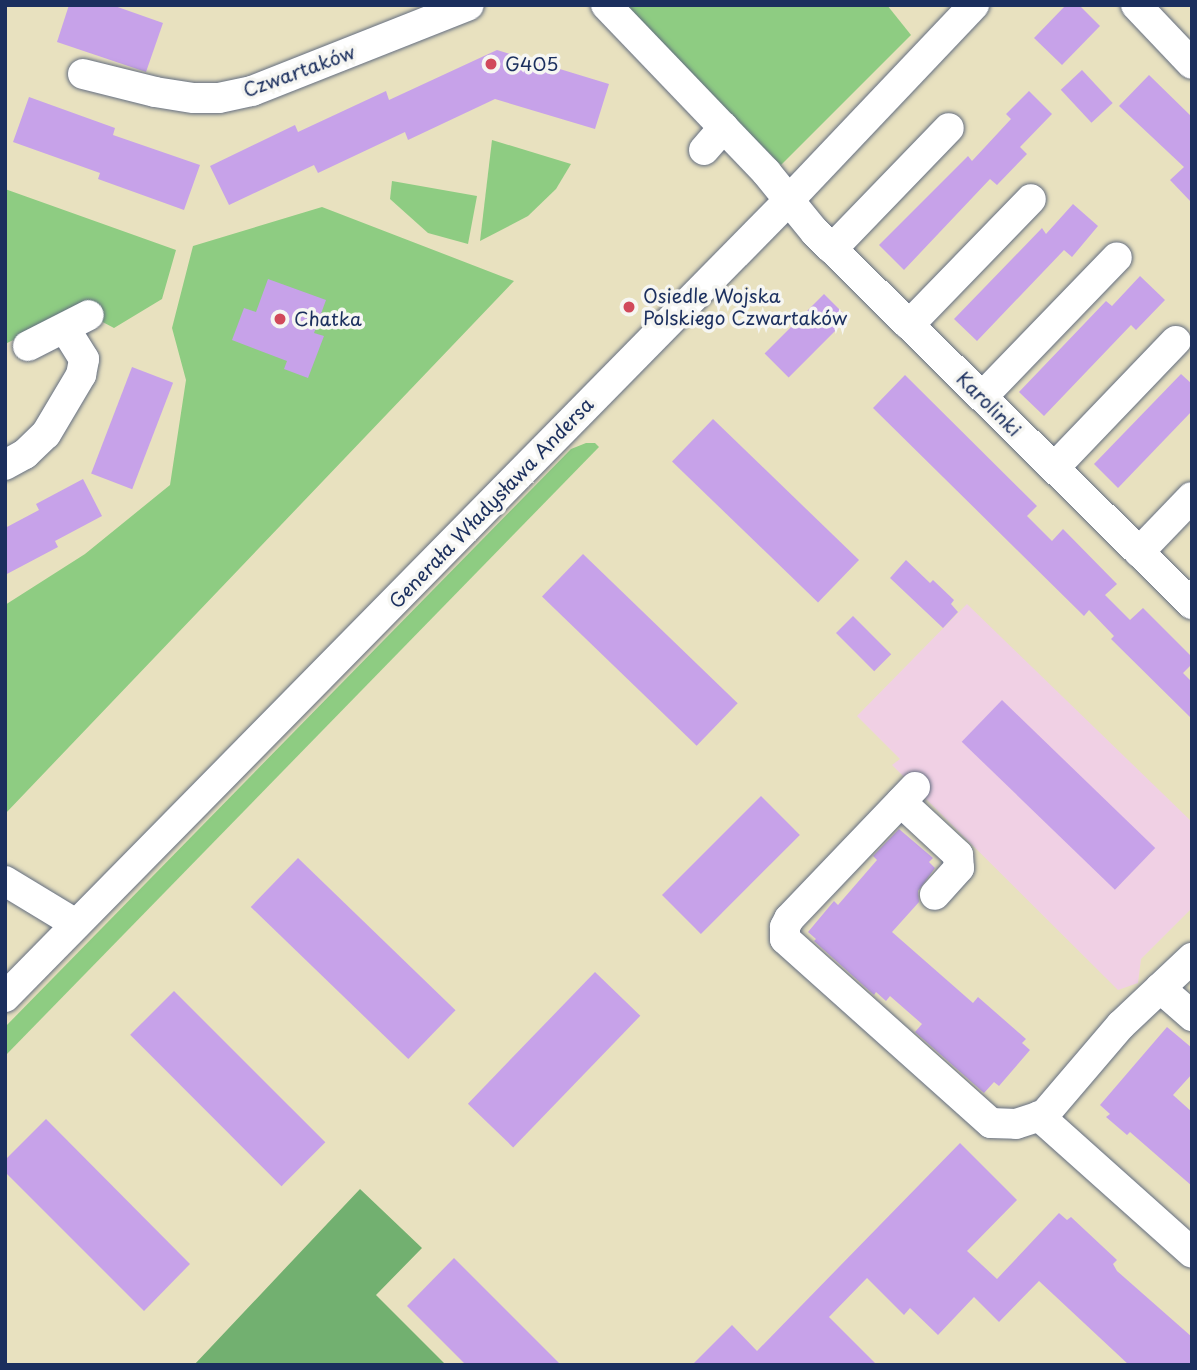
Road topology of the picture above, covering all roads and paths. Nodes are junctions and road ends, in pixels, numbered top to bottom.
1 (469, 5) edge
2 (606, 5) edge
3 (974, 5) edge
4 (1136, 5) edge
5 (1192, 64) edge
6 (83, 74) dead end
7 (724, 127) junction
8 (949, 128) dead end
9 (704, 150) dead end
10 (1031, 199) dead end
11 (789, 200) junction
12 (832, 249) junction
13 (1117, 257) dead end
14 (909, 325) junction
15 (1176, 341) dead end
16 (28, 345) dead end
17 (982, 397) junction
18 (5, 465) edge
19 (1054, 468) junction
20 (1192, 496) edge
21 (1139, 552) junction
22 (1192, 604) edge
23 (5, 881) edge
24 (935, 895) dead end
25 (76, 924) junction
26 (1192, 958) edge
27 (1160, 988) junction
28 (5, 998) edge
29 (1192, 1016) edge
30 (1039, 1116) junction
31 (1192, 1253) edge

1 - 6 street, Czwartaków
2 - 7 street
3 - 11 street, Generała Władysława Andersa
4 - 5 street
7 - 9 street
7 - 11 street
8 - 12 street
10 - 14 street
11 - 12 street, Karolinki
11 - 25 street, Generała Władysława Andersa
12 - 14 street, Karolinki
13 - 17 street
14 - 17 street, Karolinki
15 - 19 street
16 - 18 street
17 - 19 street, Karolinki
19 - 21 street, Karolinki
20 - 21 street
21 - 22 street, Karolinki
23 - 25 street
24 - 30 street
25 - 28 street, Generała Władysława Andersa
26 - 27 street
27 - 29 street
27 - 30 street
30 - 31 street

